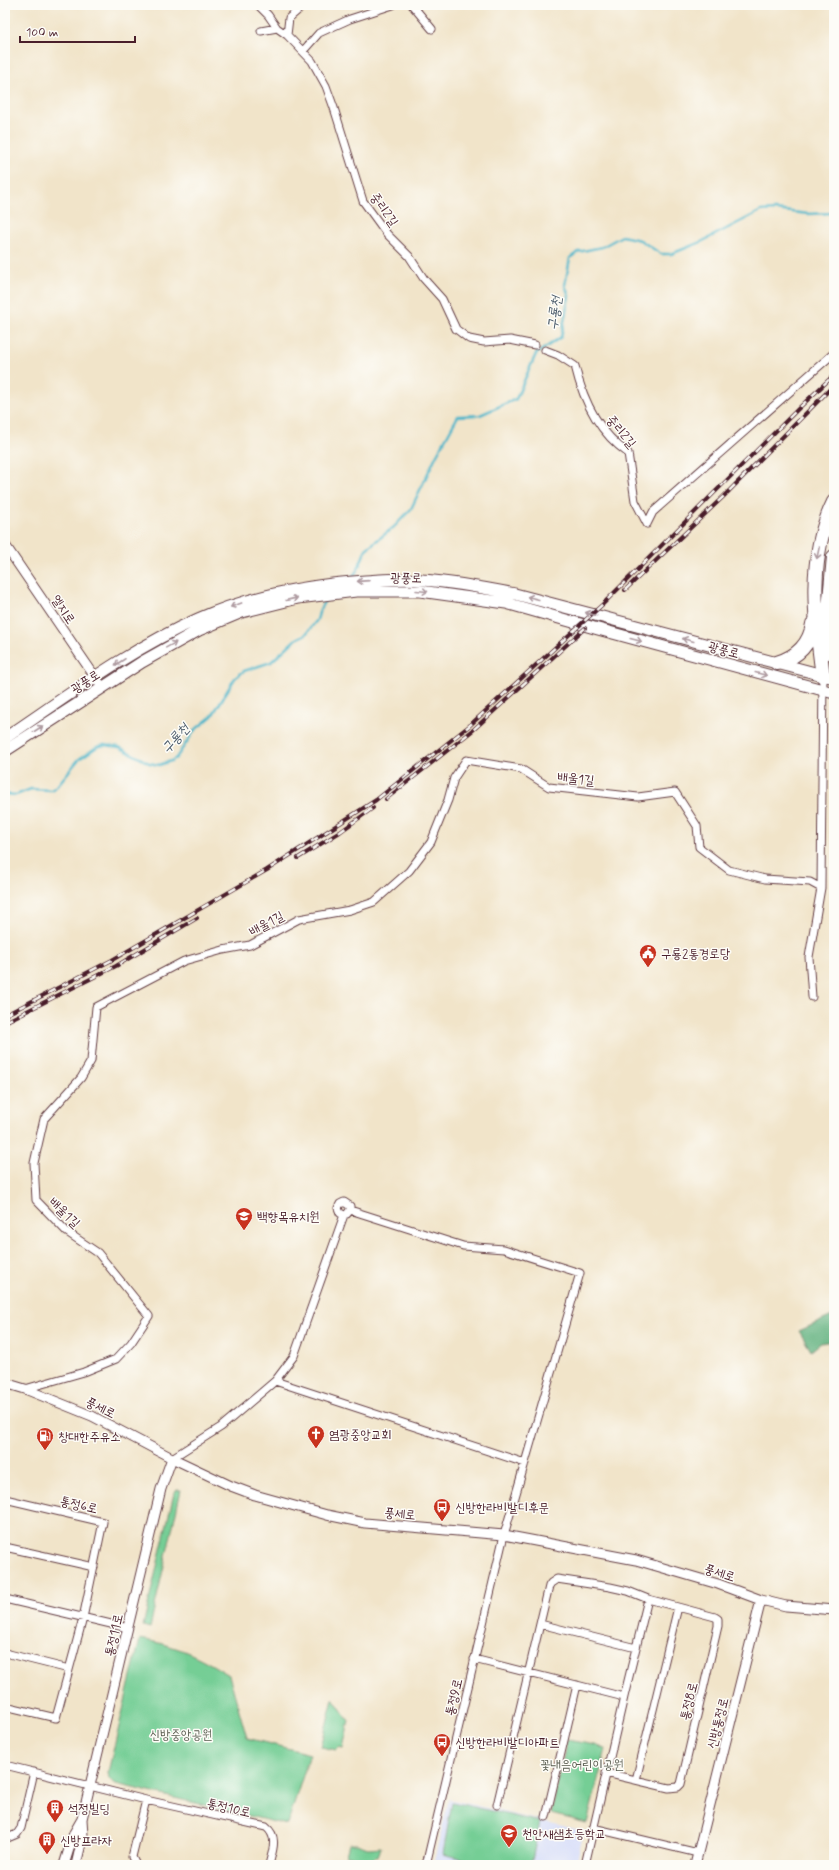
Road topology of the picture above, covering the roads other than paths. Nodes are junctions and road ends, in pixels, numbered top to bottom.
1 (258, 5) edge
2 (304, 5) edge
3 (393, 5) edge
4 (412, 5) edge
5 (278, 28) junction
6 (432, 29) dead end
7 (261, 30) dead end
8 (287, 35) junction
9 (303, 51) junction
10 (534, 346) dead end
11 (545, 350) dead end
12 (834, 353) edge
13 (834, 502) edge
14 (5, 545) edge
15 (834, 557) edge
16 (816, 605) junction
17 (828, 627) junction
18 (834, 648) edge
19 (777, 663) junction
20 (829, 677) edge
21 (95, 678) junction
22 (102, 687) junction
23 (822, 690) junction
24 (834, 693) edge
25 (5, 738) edge
26 (5, 751) edge
27 (821, 888) junction
28 (812, 997) dead end
29 (275, 1381) junction
30 (5, 1383) edge
31 (26, 1389) junction
32 (172, 1458) junction
33 (525, 1464) junction
34 (5, 1499) edge
35 (504, 1535) junction
36 (5, 1547) edge
37 (94, 1567) junction
38 (648, 1599) junction
39 (5, 1600) edge
40 (761, 1600) junction
41 (678, 1607) junction
42 (834, 1610) edge
43 (83, 1618) junction
44 (540, 1624) junction
45 (128, 1628) junction
46 (636, 1648) junction
47 (5, 1653) edge
48 (474, 1659) junction
49 (69, 1669) junction
50 (528, 1673) junction
51 (577, 1685) junction
52 (624, 1697) junction
53 (5, 1706) edge
54 (5, 1765) edge
55 (34, 1772) junction
56 (606, 1773) junction
57 (636, 1780) junction
58 (90, 1785) junction
59 (146, 1800) junction
60 (497, 1805) dead end
61 (546, 1817) dead end
62 (82, 1819) junction
63 (593, 1828) junction
64 (5, 1839) edge
65 (698, 1853) junction
66 (64, 1865) edge
67 (76, 1865) edge
68 (136, 1865) edge
69 (269, 1865) edge
70 (426, 1865) edge
71 (585, 1865) edge
72 (695, 1865) edge

1 - 5 street, 중리2길
2 - 8 street
3 - 9 street
4 - 6 street
5 - 7 street
5 - 8 street, 중리2길
8 - 9 street, 중리2길
9 - 10 street, 중리2길
11 - 12 street, 중리2길
13 -> 16 highway
14 - 21 street, 엘지로
15 - 17 highway
16 - 19 highway
16 - 20 highway
17 - 18 highway
17 - 20 highway
19 - 20 main road, 광풍로
19 -> 21 main road, 광풍로
20 - 23 street
21 - 22 street, 엘지로
21 - 25 main road, 광풍로
22 -> 23 main road, 광풍로
26 -> 22 main road, 광풍로
23 - 24 main road, 광풍로
23 - 27 street
27 - 28 street
27 - 31 street, 배울1길
29 - 32 street
29 - 33 street
29 - 33 street, 통정9로
30 - 31 street, 풍세로
31 - 32 street, 풍세로
32 - 35 street, 풍세로
32 - 45 street, 통정11로
33 - 35 street, 통정9로
34 - 37 street, 통정6로
35 - 40 street, 풍세로
35 - 48 street, 통정9로
36 - 37 street
37 - 43 street, 통정6로
38 - 41 street, 통정8로
38 - 44 street, 통정8로
38 - 46 street
39 - 43 street
40 - 42 street, 풍세로
40 - 65 street, 신방통정로
41 - 57 street
41 - 57 street, 통정8로
43 - 45 street
43 - 49 street, 통정6로
44 - 46 street
44 - 50 street, 통정8로
45 - 58 street, 통정11로
46 - 52 street
47 - 49 street
48 - 50 street
48 - 70 street, 통정9로
49 - 53 street, 통정6로
50 - 51 street
50 - 60 street, 통정8로
51 - 52 street
51 - 61 street
52 - 56 street
54 - 55 street, 통정10로
55 - 58 street, 통정10로
55 - 64 street
56 - 57 street, 통정8로
56 - 63 street
58 - 59 street, 통정10로
58 - 62 street, 통정11로
59 - 68 street
59 - 69 street, 통정10로
62 - 66 street
62 - 67 street
63 - 65 street
63 - 71 street
65 - 72 street, 신방통정로

